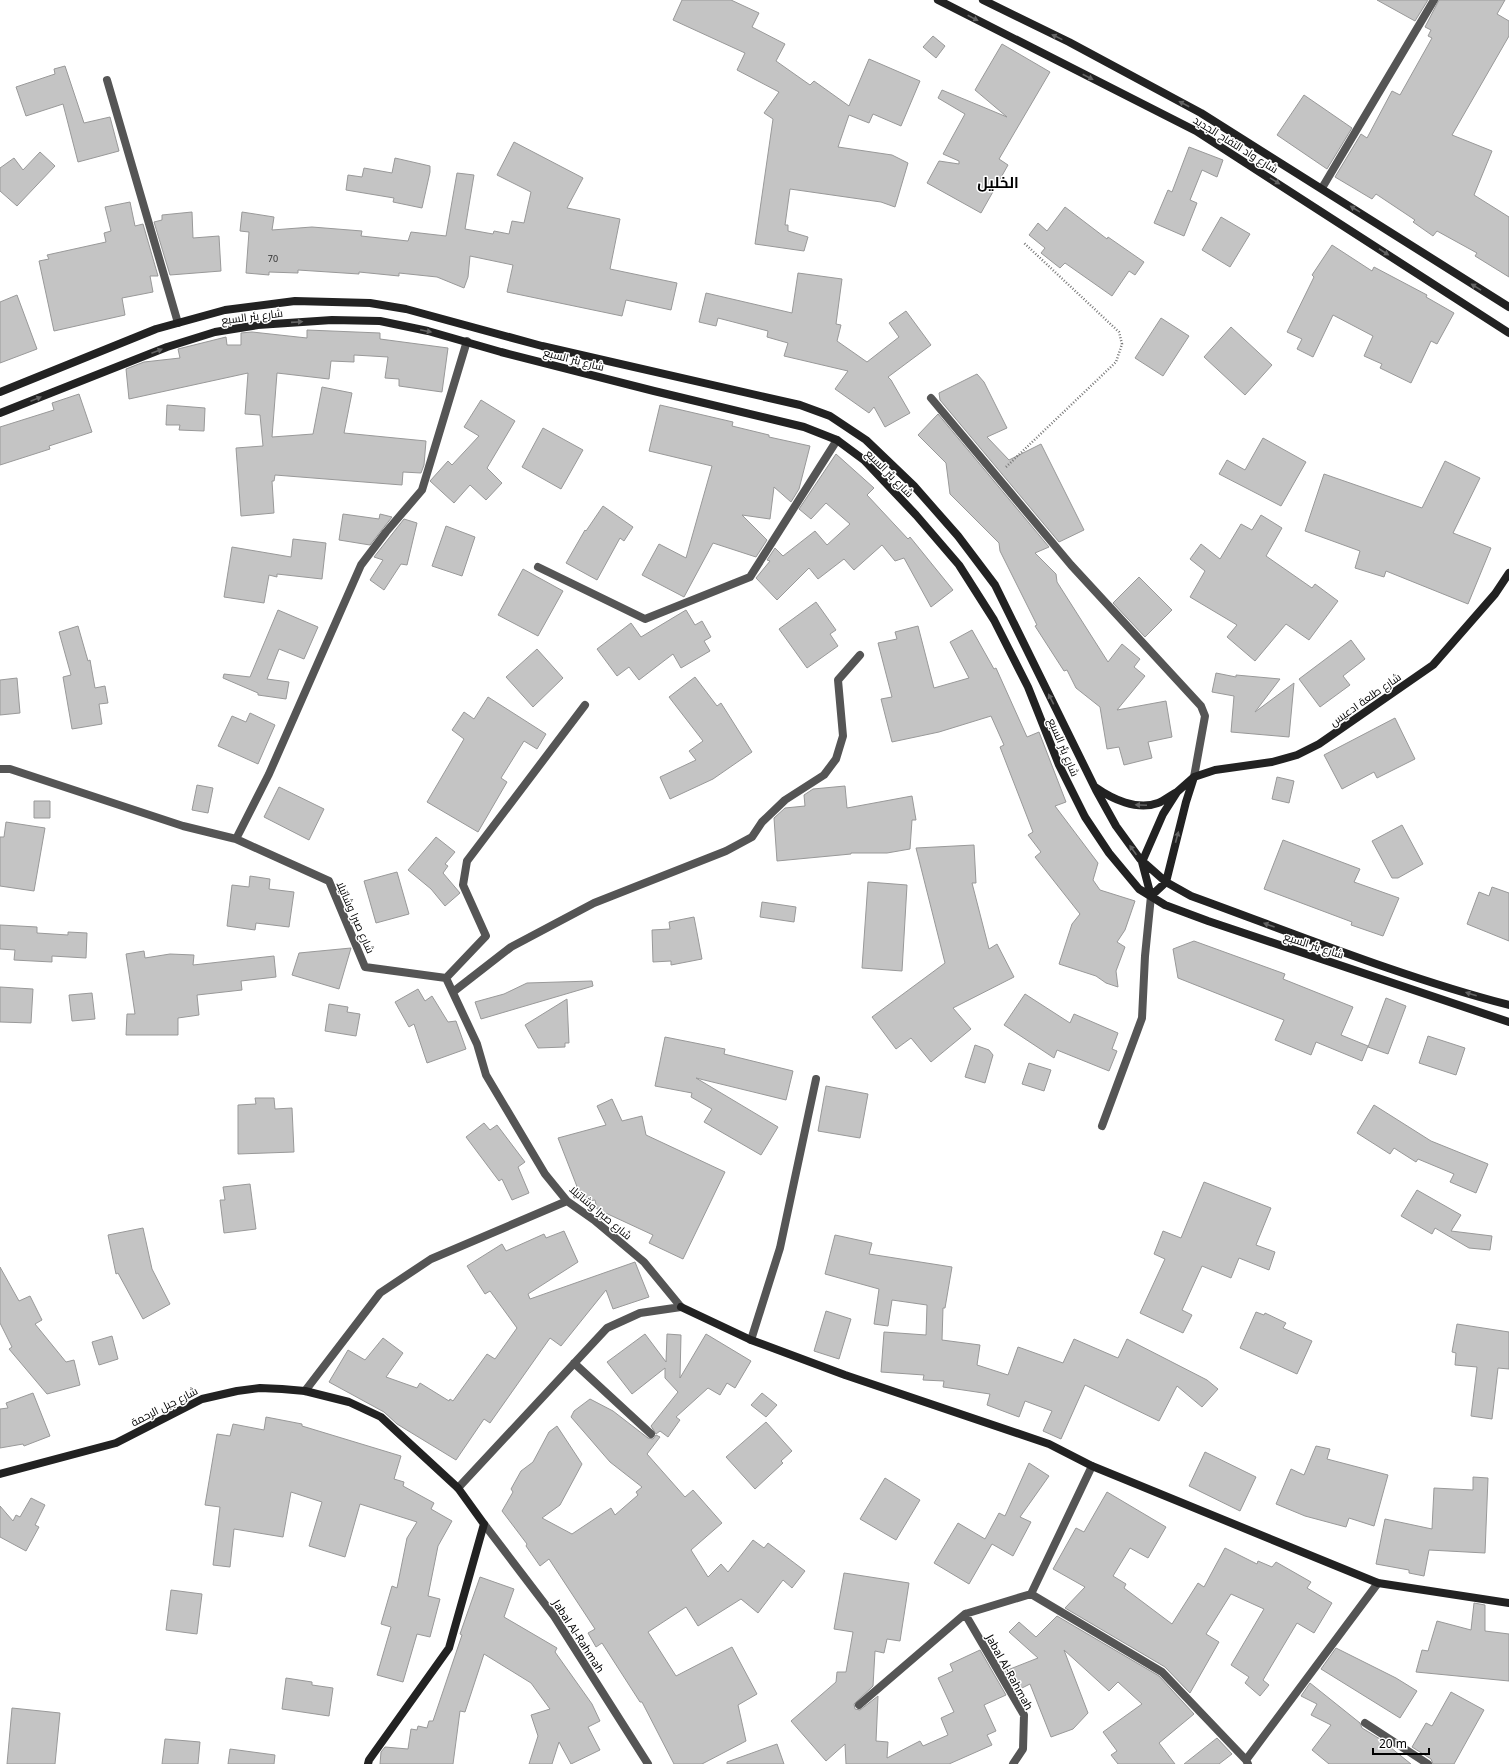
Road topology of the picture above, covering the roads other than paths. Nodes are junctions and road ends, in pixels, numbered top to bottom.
1 (938, 0) edge
2 (983, 0) edge
3 (1434, 0) edge
4 (107, 80) dead end
5 (1322, 188) junction
6 (1509, 308) edge
7 (178, 322) junction
8 (1509, 333) edge
9 (467, 341) junction
10 (0, 392) edge
11 (931, 398) dead end
12 (0, 414) edge
13 (837, 440) junction
14 (538, 567) dead end
15 (1509, 573) edge
16 (860, 655) dead end
17 (585, 705) dead end
18 (0, 769) edge
19 (1194, 777) junction
20 (1094, 787) junction
21 (1177, 792) junction
22 (236, 839) junction
23 (1142, 862) junction
24 (1166, 882) junction
25 (1151, 896) junction
26 (446, 978) junction
27 (453, 992) junction
28 (1509, 1005) edge
29 (1509, 1022) edge
30 (816, 1079) dead end
31 (1102, 1126) dead end
32 (567, 1201) junction
33 (681, 1307) junction
34 (751, 1340) junction
35 (574, 1363) junction
36 (305, 1391) junction
37 (651, 1434) dead end
38 (1092, 1466) junction
39 (0, 1474) edge
40 (458, 1488) junction
41 (484, 1524) junction
42 (1378, 1583) junction
43 (1031, 1594) junction
44 (1509, 1603) edge
45 (964, 1614) junction
46 (859, 1705) dead end
47 (1365, 1723) dead end
48 (1247, 1762) edge
49 (368, 1764) edge
50 (648, 1764) edge
51 (1013, 1764) edge
52 (1428, 1764) edge

1 -> 8 street, شارع واد التفاح الجديد
5 -> 2 street, شارع واد التفاح الجديد
3 - 5 street
4 - 7 street
6 -> 5 street, شارع واد التفاح الجديد
7 - 10 street, شارع بئر السبع
20 -> 7 street, شارع بئر السبع
12 -> 9 street, شارع بئر السبع
9 - 13 street, شارع بئر السبع
9 - 22 street
11 - 19 street
13 - 14 street
13 - 25 street, شارع بئر السبع
15 - 19 street, شارع طلعة ادعيس
16 - 27 street
17 - 26 street
18 - 22 street
19 - 21 street, شارع طلعة ادعيس
24 -> 19 street
21 -> 20 street
23 -> 20 street, شارع بئر السبع
21 - 23 street, شارع طلعة ادعيس
22 - 26 street, شارع صبرا وشاتيلا
23 - 24 street, شارع بئر السبع
23 - 25 street
24 - 25 street
28 -> 24 street, شارع بئر السبع
25 - 29 street, شارع بئر السبع
25 - 31 street
26 - 27 street, شارع صبرا وشاتيلا
27 - 32 street, شارع صبرا وشاتيلا
30 - 34 street
32 - 33 street, شارع صبرا وشاتيلا
32 - 36 street
33 - 34 street
33 - 35 street
34 - 38 street
35 - 37 street
35 - 40 street
36 - 39 street, شارع جبل الرحمة
36 - 40 street, شارع جبل الرحمة
38 - 42 street
38 - 43 street
40 - 41 street, شارع جبل الرحمة
41 - 49 street
41 - 50 street, Jabal Al-Rahmah
42 - 44 street
42 - 48 street
43 - 45 street
43 - 48 street
45 - 46 street
45 - 51 street, Jabal Al-Rahmah
47 - 52 street

